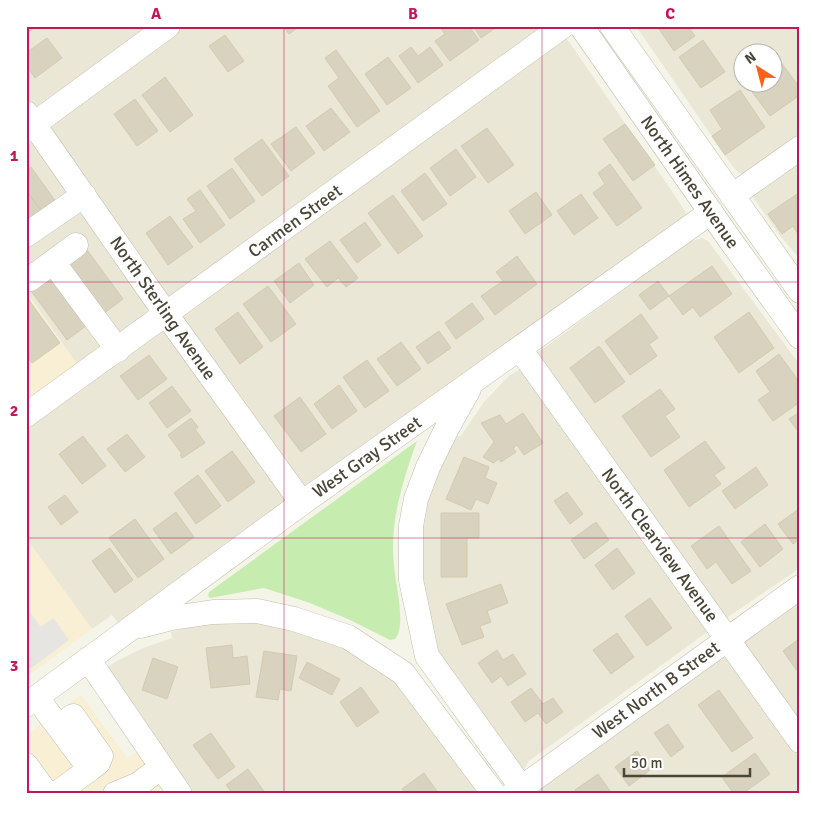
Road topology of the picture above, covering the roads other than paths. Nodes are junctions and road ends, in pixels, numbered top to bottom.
1 (168, 26) edge
2 (562, 26) edge
3 (581, 26) edge
4 (612, 26) edge
5 (610, 67) junction
6 (29, 122) edge
7 (800, 148) edge
8 (84, 195) junction
9 (732, 196) junction
10 (711, 212) junction
11 (26, 236) edge
12 (76, 245) dead end
13 (53, 262) junction
14 (30, 279) dead end
15 (800, 292) edge
16 (800, 306) edge
17 (166, 314) junction
18 (800, 337) edge
19 (520, 349) junction
20 (118, 350) junction
21 (472, 383) junction
22 (26, 415) edge
23 (302, 503) junction
24 (800, 587) edge
25 (130, 628) junction
26 (727, 639) junction
27 (427, 656) junction
28 (88, 659) junction
29 (403, 673) junction
30 (31, 701) edge
31 (800, 742) edge
32 (26, 765) edge
33 (161, 767) junction
34 (520, 792) edge
35 (47, 794) edge
36 (56, 794) edge
37 (115, 794) edge
38 (180, 794) edge
39 (494, 794) edge

1 - 6 street
2 - 17 street, Carmen Street
3 - 5 street, North Himes Avenue
4 - 9 street, North Himes Avenue
5 - 9 street
5 - 10 street, North Himes Avenue
6 - 8 street, North Sterling Avenue
7 - 9 street
8 - 11 street
8 - 17 street, North Sterling Avenue
9 - 15 street, North Himes Avenue
10 - 16 street
10 - 18 street, North Himes Avenue
10 - 19 street, West Gray Street
12 - 13 street
13 - 14 street
13 - 20 street
17 - 20 street, Carmen Street
17 - 23 street, North Sterling Avenue
19 - 21 street, West Gray Street
19 - 26 street, North Clearview Avenue
20 - 22 street, Carmen Street
21 - 23 street, West Gray Street
21 - 27 street
23 - 25 street, West Gray Street
24 - 26 street, West North B Street
25 - 28 street, West Gray Street
25 - 29 street
26 - 31 street, North Clearview Avenue
26 - 34 street, West North B Street
27 - 29 street
27 - 34 street
28 - 30 street, West Gray Street
28 - 33 street
29 - 39 street
30 - 36 street
32 - 35 street
33 - 37 street
33 - 38 street

